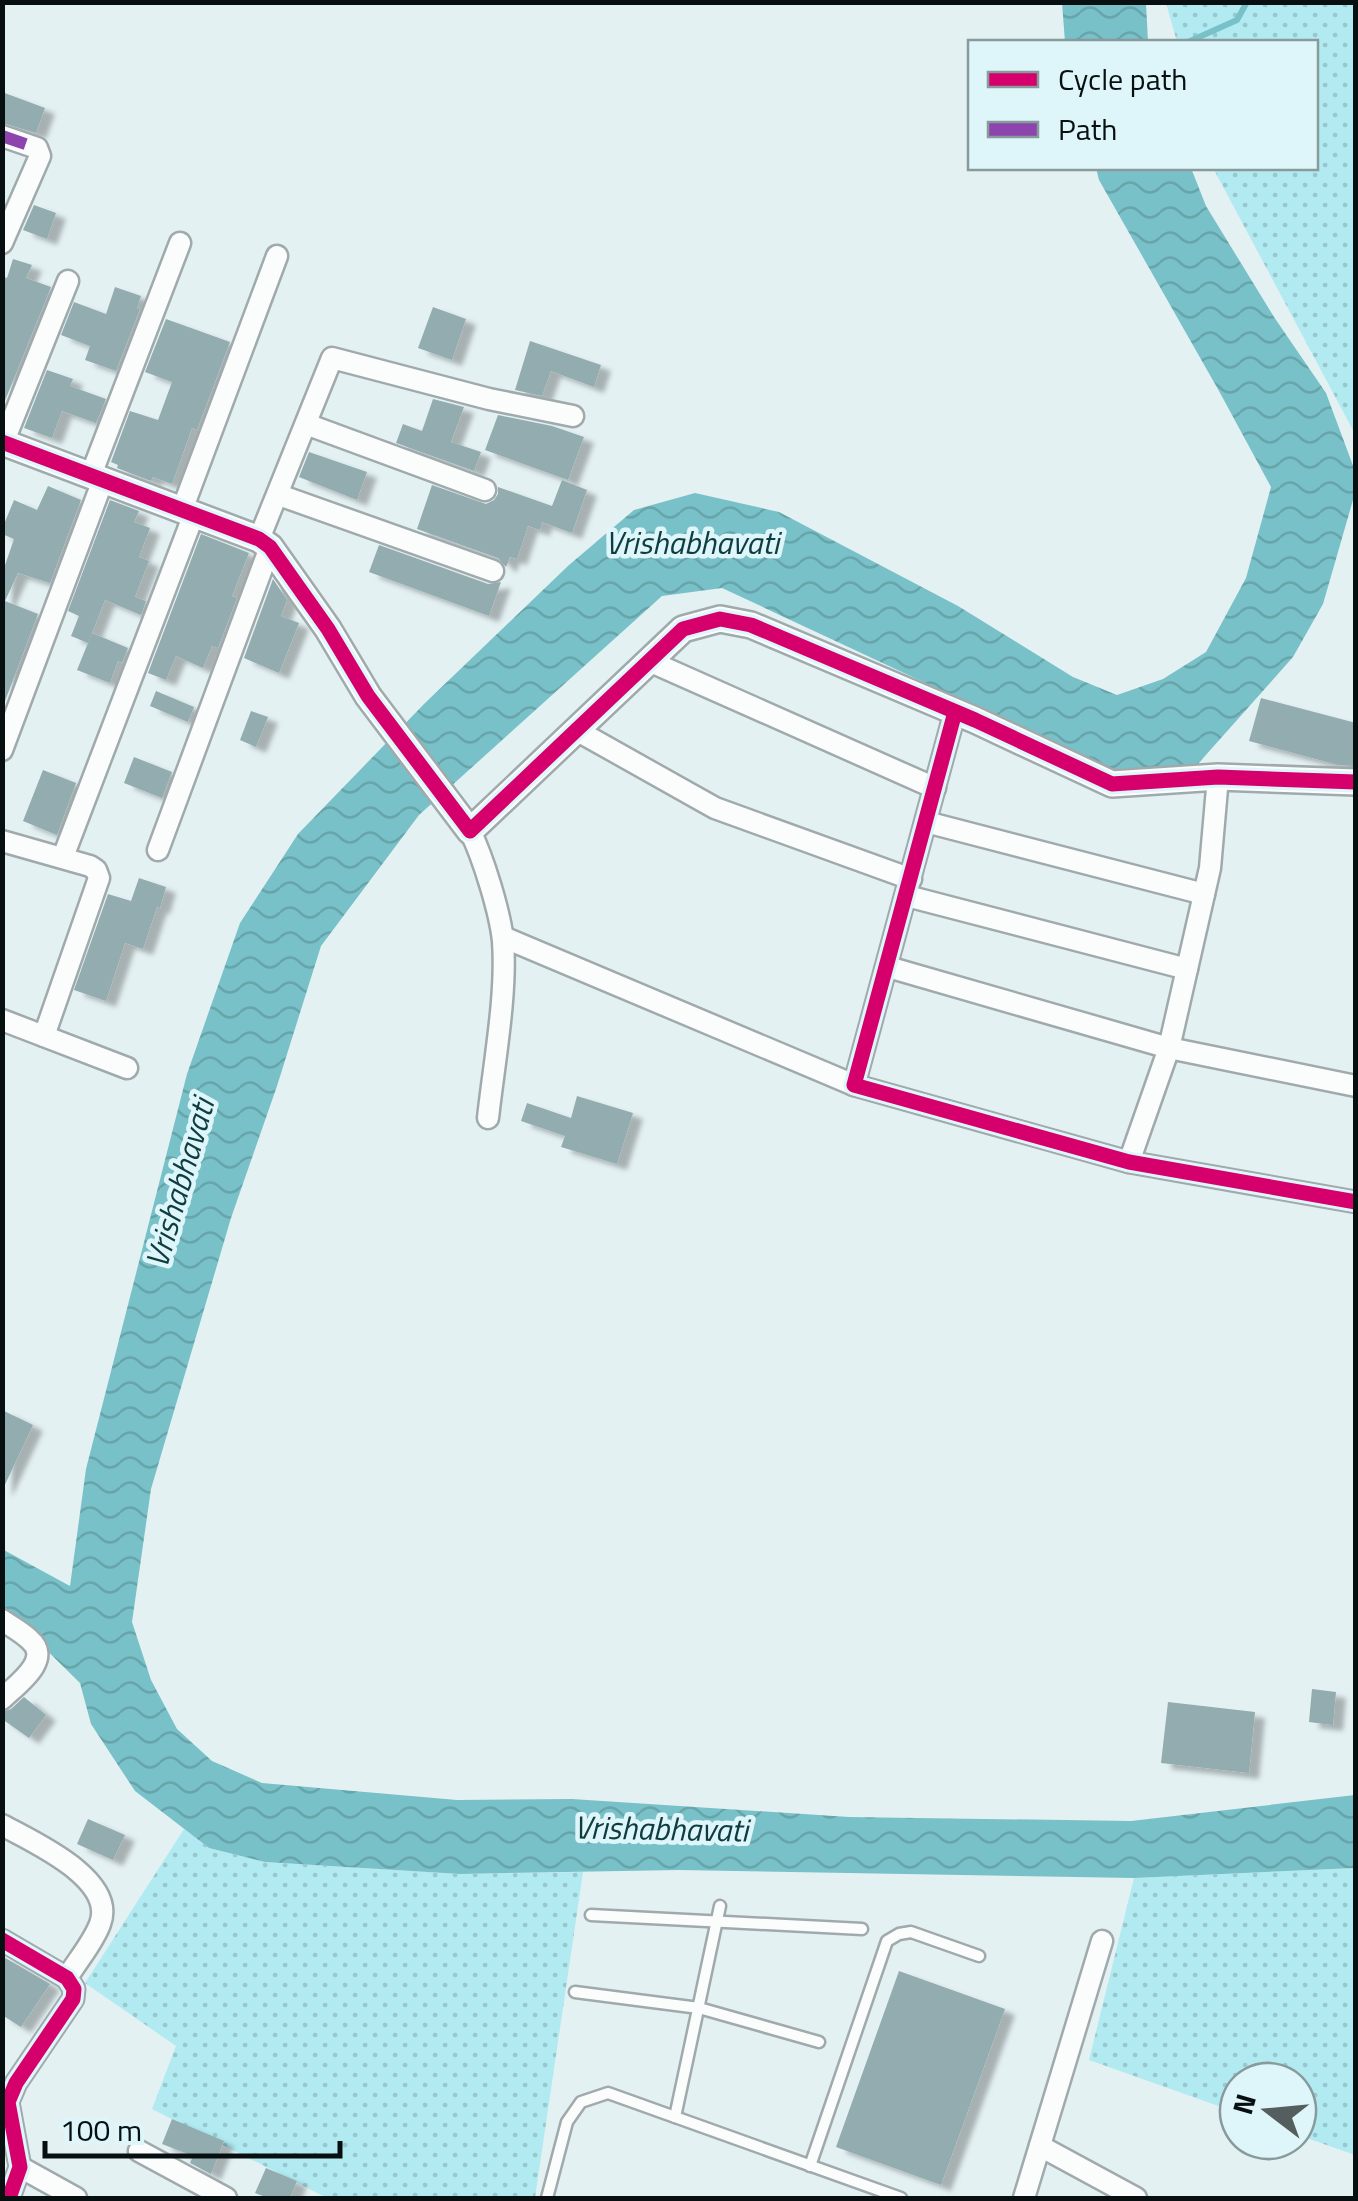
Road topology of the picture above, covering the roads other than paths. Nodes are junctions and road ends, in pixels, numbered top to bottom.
1 (2, 136) edge
2 (2, 243) edge
3 (180, 243) dead end
4 (278, 256) dead end
5 (68, 281) dead end
6 (573, 416) dead end
7 (306, 424) junction
8 (3, 444) edge
9 (97, 478) junction
10 (484, 490) dead end
11 (279, 495) junction
12 (188, 512) junction
13 (264, 543) junction
14 (493, 571) dead end
15 (649, 661) junction
16 (956, 712) junction
17 (576, 730) junction
18 (2, 750) edge
19 (1218, 778) junction
20 (1356, 782) edge
21 (935, 788) junction
22 (926, 822) junction
23 (467, 827) junction
24 (2, 841) edge
25 (158, 850) dead end
26 (64, 858) junction
27 (909, 888) junction
28 (1204, 894) junction
29 (503, 937) junction
30 (888, 967) junction
31 (1187, 969) junction
32 (2, 1020) edge
33 (44, 1036) junction
34 (1169, 1048) junction
35 (127, 1068) dead end
36 (1355, 1082) edge
37 (854, 1084) junction
38 (488, 1118) dead end
39 (1129, 1162) junction
40 (1356, 1202) edge
41 (2, 1620) edge
42 (2, 1699) edge
43 (2, 1825) edge
44 (720, 1906) dead end
45 (591, 1915) dead end
46 (717, 1921) junction
47 (862, 1929) dead end
48 (2, 1940) edge
49 (1102, 1941) dead end
50 (978, 1956) dead end
51 (67, 1978) junction
52 (574, 1992) dead end
53 (698, 2008) junction
54 (819, 2042) dead end
55 (675, 2117) junction
56 (1040, 2146) junction
57 (139, 2151) dead end
58 (810, 2166) junction
59 (20, 2167) junction
60 (9, 2198) edge
61 (76, 2198) edge
62 (226, 2198) edge
63 (547, 2198) edge
64 (900, 2198) edge
65 (1024, 2198) edge
66 (1136, 2198) edge

1 - 2 street
3 - 9 street
4 - 12 street
5 - 8 street
6 - 7 street
7 - 10 street
7 - 11 street
8 - 9 street
9 - 12 street
9 - 18 street
11 - 13 street
11 - 14 street
12 - 13 street
12 - 26 street
13 - 23 street
13 - 25 street
15 - 16 street
15 - 17 street
15 - 21 street
16 - 19 street
16 - 21 street
17 - 23 street
17 - 27 street
19 - 20 street
19 - 28 street
21 - 22 street
22 - 27 street
22 - 28 street
23 - 29 street
24 - 26 street
26 - 33 street
27 - 30 street
27 - 31 street
28 - 31 street
29 - 37 street
29 - 38 street
30 - 34 street
30 - 37 street
31 - 34 street
32 - 33 street
33 - 35 street
34 - 36 street
34 - 39 street
37 - 39 street
39 - 40 street
41 - 42 street
43 - 51 street
44 - 46 lane
45 - 46 lane
46 - 47 lane
46 - 53 lane
48 - 51 street
49 - 56 street
50 - 58 lane
51 - 59 street
52 - 53 lane
53 - 54 lane
53 - 55 lane
55 - 58 lane
55 - 63 lane
56 - 65 street
56 - 66 street
57 - 62 street
58 - 64 lane
59 - 60 street
59 - 61 street

